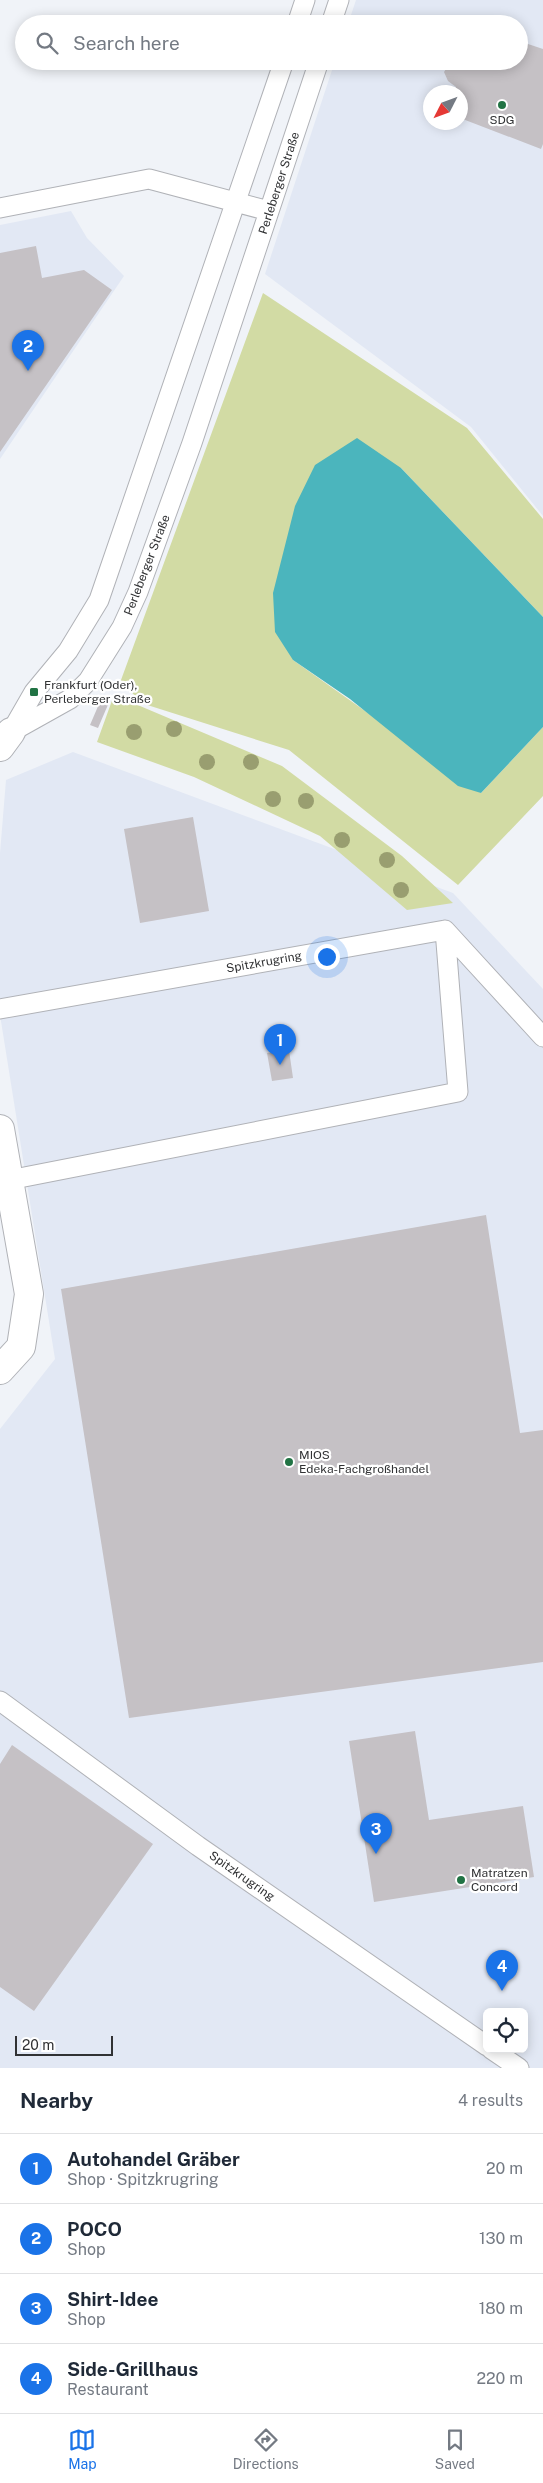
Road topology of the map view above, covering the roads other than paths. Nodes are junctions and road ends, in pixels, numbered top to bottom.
1 (305, 0) edge
2 (339, 0) edge
3 (300, 15) edge
4 (334, 15) edge
5 (281, 70) edge
6 (316, 70) edge
7 (237, 201) junction
8 (0, 208) edge
9 (269, 212) junction
10 (5, 740) edge
11 (444, 930) junction
12 (0, 1009) edge
13 (543, 1037) edge
14 (0, 1130) edge
15 (9, 1180) junction
16 (0, 1370) edge
17 (0, 1701) edge
18 (483, 2043) edge
19 (497, 2053) edge
20 (519, 2068) edge

1 - 3 lane
2 - 4 lane
5 - 7 lane, Perleberger Straße
6 - 9 lane, Perleberger Straße
7 - 8 lane
7 - 9 lane
7 - 10 lane, Perleberger Straße
9 - 10 lane, Perleberger Straße
11 - 12 lane, Spitzkrugring
11 - 13 lane
11 - 15 lane
14 - 15 street
15 - 16 street
17 - 18 lane, Spitzkrugring
19 - 20 lane

